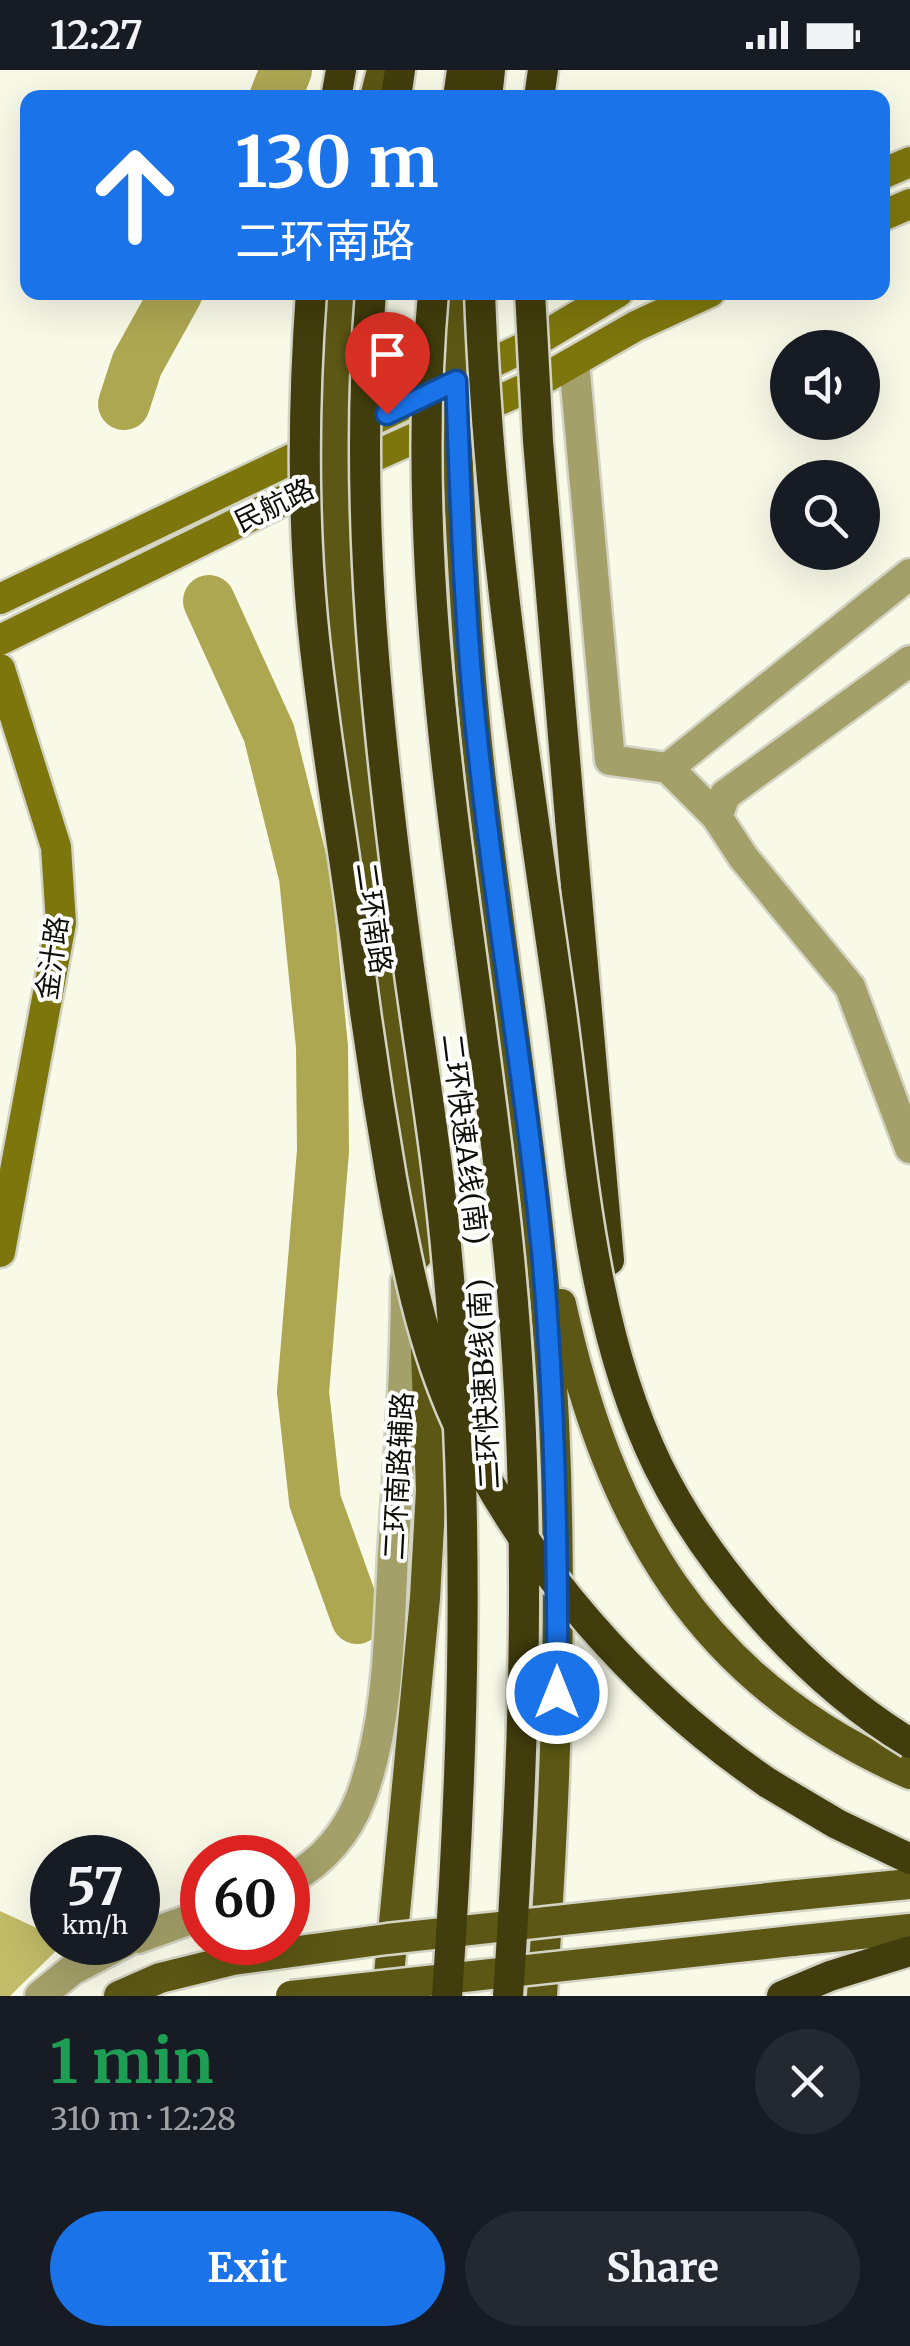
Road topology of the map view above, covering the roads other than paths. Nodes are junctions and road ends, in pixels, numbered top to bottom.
1 (311, 300) edge
2 (334, 300) edge
3 (343, 300) edge
4 (371, 300) edge
5 (432, 300) edge
6 (452, 300) edge
7 (481, 300) edge
8 (530, 300) edge
9 (605, 300) edge
10 (693, 300) edge
11 (574, 362) junction
12 (456, 381) junction
13 (457, 420) junction
14 (336, 437) junction
15 (336, 474) junction
16 (910, 574) edge
17 (0, 599) edge
18 (0, 640) edge
19 (910, 661) edge
20 (0, 669) edge
21 (668, 768) junction
22 (716, 818) junction
23 (390, 1038) junction
24 (524, 1100) junction
25 (910, 1148) edge
26 (0, 1252) edge
27 (637, 1416) junction
28 (430, 1428) junction
29 (910, 1743) edge
30 (910, 1771) edge
31 (910, 1859) edge
32 (310, 1865) edge
33 (910, 1884) edge
34 (910, 1928) edge
35 (910, 1951) edge
36 (81, 1965) edge
37 (40, 1996) edge
38 (119, 1996) edge
39 (290, 1996) edge
40 (387, 1996) edge
41 (438, 1996) edge
42 (447, 1996) edge
43 (508, 1996) edge
44 (542, 1996) edge
45 (782, 1996) edge

1 - 31 highway, bridge
2 - 14 street
3 - 14 main road, 二环南路
4 - 42 highway, 二环快速A线(南), bridge
5 - 43 highway, 二环快速B线(南), bridge
6 - 12 main road
7 - 27 highway, bridge
8 - 27 highway, bridge
9 - 12 main road, 民航路
10 - 11 main road, 民航路
11 - 13 main road, 民航路
11 - 21 street
12 - 13 main road
12 - 14 main road, 民航路
13 - 15 main road, 民航路
13 - 24 main road
14 - 15 main road, 二环南路
14 - 17 main road, 民航路
15 - 18 main road, 民航路
15 - 23 main road, 二环南路
16 - 21 street
19 - 22 street
20 - 26 main road, 金汁路
21 - 22 street
22 - 25 street
23 - 28 main road, 二环南路
23 - 32 street, 二环南路辅路
24 - 30 main road
24 - 44 main road
27 - 29 highway, bridge
28 - 40 main road, 二环南路
28 - 41 main road
33 - 38 main road, bridge
34 - 39 main road, bridge
35 - 45 highway
36 - 37 street

